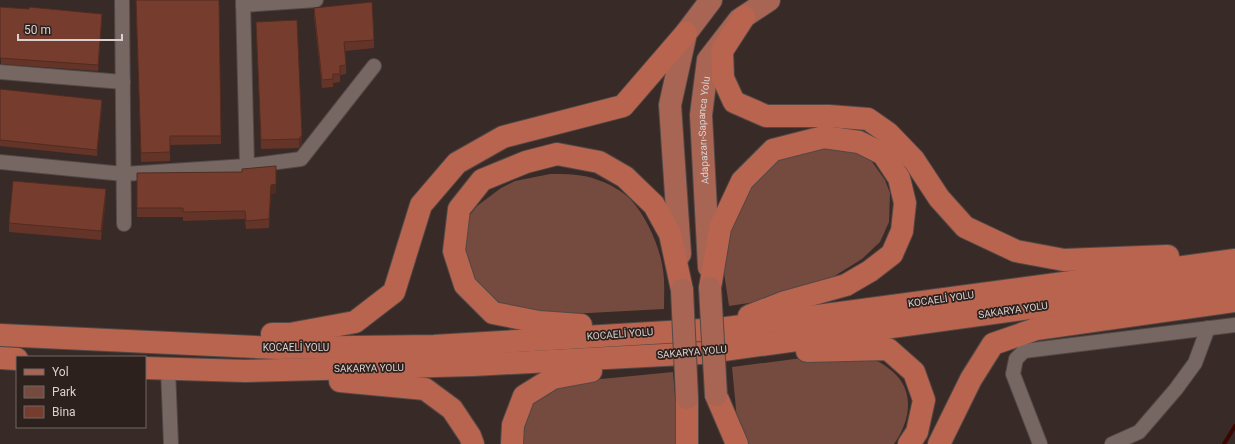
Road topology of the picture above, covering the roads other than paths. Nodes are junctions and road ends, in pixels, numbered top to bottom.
1 (122, 0) edge
2 (316, 0) edge
3 (711, 0) edge
4 (768, 0) edge
5 (243, 3) edge
6 (744, 17) junction
7 (686, 33) junction
8 (374, 66) dead end
9 (0, 72) edge
10 (123, 82) junction
11 (0, 162) edge
12 (247, 166) junction
13 (124, 174) junction
14 (124, 224) dead end
15 (1235, 253) edge
16 (1235, 260) edge
17 (1235, 280) edge
18 (710, 288) junction
19 (682, 290) junction
20 (1235, 301) edge
21 (1235, 325) edge
22 (719, 328) junction
23 (1208, 328) junction
24 (666, 332) junction
25 (0, 335) edge
26 (55, 337) junction
27 (698, 353) junction
28 (0, 358) edge
29 (16, 359) edge
30 (146, 368) edge
31 (168, 369) junction
32 (245, 371) junction
33 (716, 396) joint
34 (687, 398) joint
35 (171, 444) edge
36 (474, 444) edge
37 (512, 444) edge
38 (687, 444) edge
39 (737, 444) edge
40 (909, 444) edge
41 (939, 444) edge
42 (1040, 444) edge
43 (1112, 444) edge

1 - 10 street
2 - 5 street
3 - 7 main road
4 - 6 main road, Adapazarı-Sapanca Yolu
5 - 12 street
6 - 15 highway
6 - 18 main road, Adapazarı-Sapanca Yolu
7 - 19 main road
7 - 26 highway
8 - 12 street
9 - 10 street
10 - 13 street
11 - 13 street
12 - 13 street
13 - 14 street
16 - 22 highway, KOCAELİ YOLU
17 - 27 highway, SAKARYA YOLU
18 - 22 highway
18 - 33 main road, Adapazarı-Sapanca Yolu, bridge
19 - 24 highway
19 - 34 main road, bridge
20 - 41 highway
21 - 23 street
22 - 24 highway, KOCAELİ YOLU
23 - 42 street
23 - 43 street
24 - 26 highway, KOCAELİ YOLU
25 - 26 highway, KOCAELİ YOLU
27 - 32 highway, SAKARYA YOLU
27 - 37 highway
27 - 40 highway
28 - 29 highway
30 - 31 highway, SAKARYA YOLU
31 - 32 highway, SAKARYA YOLU
31 - 35 street
32 - 36 highway
33 - 39 highway
34 - 38 highway

